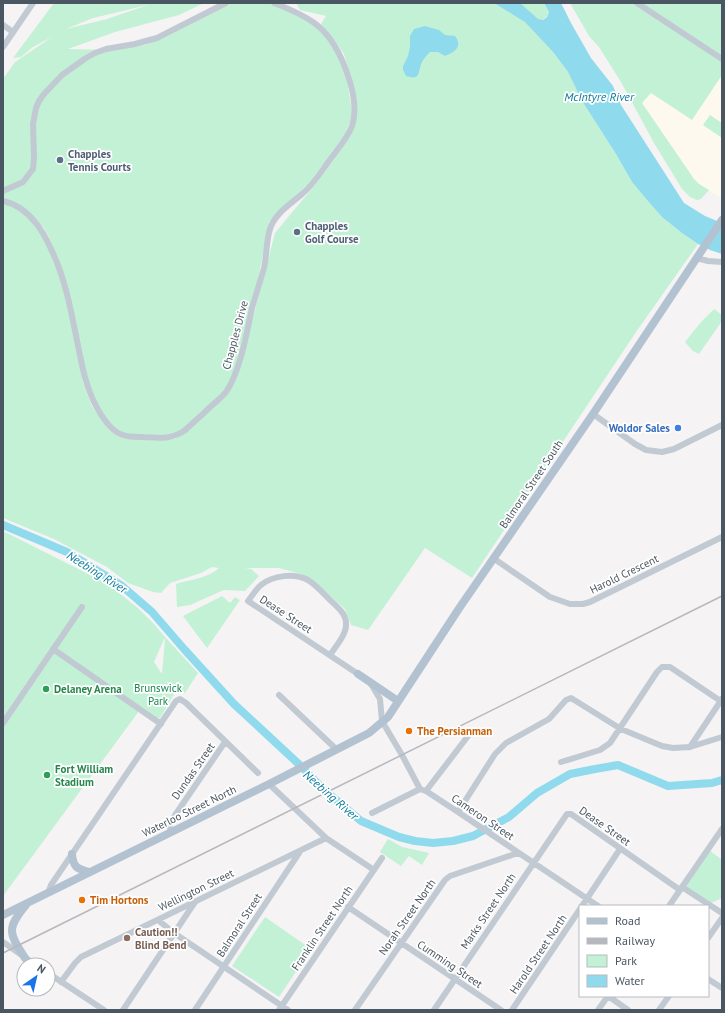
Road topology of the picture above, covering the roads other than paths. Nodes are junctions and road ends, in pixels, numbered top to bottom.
1 (32, 3) edge
2 (226, 3) edge
3 (274, 3) edge
4 (637, 3) edge
5 (3, 25) edge
6 (13, 32) junction
7 (3, 47) edge
8 (722, 59) edge
9 (3, 191) edge
10 (3, 201) edge
11 (722, 220) edge
12 (696, 258) junction
13 (722, 262) edge
14 (592, 414) junction
15 (722, 425) edge
16 (722, 538) edge
17 (493, 558) junction
18 (82, 607) dead end
19 (53, 649) junction
20 (330, 655) junction
21 (358, 674) junction
22 (279, 695) dead end
23 (398, 701) junction
24 (722, 701) edge
25 (382, 721) junction
26 (3, 723) edge
27 (161, 724) junction
28 (621, 729) junction
29 (468, 736) dead end
30 (722, 737) edge
31 (225, 742) junction
32 (690, 747) junction
33 (336, 749) junction
34 (561, 762) dead end
35 (258, 773) dead end
36 (269, 784) junction
37 (420, 789) junction
38 (426, 791) junction
39 (458, 812) junction
40 (372, 813) dead end
41 (722, 829) edge
42 (171, 832) junction
43 (326, 838) junction
44 (620, 849) junction
45 (300, 851) junction
46 (518, 853) junction
47 (72, 854) junction
48 (382, 858) dead end
49 (533, 863) junction
50 (374, 870) junction
51 (89, 872) junction
52 (681, 888) junction
53 (48, 893) junction
54 (587, 899) junction
55 (196, 901) junction
56 (27, 902) junction
57 (583, 905) edge
58 (596, 905) edge
59 (670, 905) edge
60 (709, 905) edge
61 (709, 905) edge
62 (348, 907) junction
63 (3, 910) edge
64 (579, 910) edge
65 (722, 913) edge
66 (3, 915) edge
67 (722, 918) edge
68 (158, 920) junction
69 (174, 933) junction
70 (709, 937) edge
71 (3, 942) edge
72 (401, 943) junction
73 (24, 957) edge
74 (24, 957) edge
75 (224, 967) junction
76 (56, 978) edge
77 (455, 979) junction
78 (709, 981) edge
79 (62, 982) junction
80 (722, 988) edge
81 (607, 997) edge
82 (609, 997) edge
83 (668, 997) edge
84 (280, 1008) edge
85 (104, 1010) edge
86 (123, 1010) edge
87 (195, 1010) edge
88 (288, 1010) edge
89 (355, 1010) edge
90 (434, 1010) edge
91 (501, 1010) edge
92 (512, 1010) edge
93 (598, 1010) edge
94 (628, 1010) edge
95 (659, 1010) edge

1 - 6 street
2 - 9 street
3 - 10 street, Chapples Drive
4 - 8 street
5 - 6 street
6 - 7 street
11 - 12 main road, Balmoral Street South
12 - 13 street
12 - 14 main road, Balmoral Street South
14 - 15 street
14 - 17 main road, Balmoral Street South
16 - 17 street, Harold Crescent
17 - 23 main road, Balmoral Street South
18 - 19 street
19 - 26 street
19 - 27 street
20 - 20 street, Dease Street
20 - 21 street, Dease Street
21 - 23 main road
21 - 25 street, Dease Street
22 - 33 street
23 - 25 main road, Balmoral Street South
24 - 28 street
24 - 32 street
25 - 33 main road, Waterloo Street North
25 - 37 street
27 - 31 street
27 - 47 street
28 - 32 street
28 - 34 street
28 - 39 street
29 - 38 street
30 - 32 street
31 - 35 street
31 - 42 street, Dundas Street
33 - 36 main road, Waterloo Street North
36 - 42 main road, Waterloo Street North
36 - 43 street
37 - 38 street, Cameron Street
37 - 40 street
38 - 39 street, Cameron Street
39 - 46 street, Cameron Street
41 - 52 street
42 - 51 main road, Waterloo Street North
43 - 45 street, Wellington Street
43 - 50 street
44 - 49 street, Dease Street
44 - 52 street, Dease Street
44 - 54 street
45 - 55 street, Wellington Street
45 - 75 street, Balmoral Street
46 - 49 street, Cameron Street
46 - 72 street, Norah Street North
47 - 51 main road
47 - 53 street
48 - 50 street, Franklin Street North
49 - 54 street, Cameron Street
49 - 77 street, Marks Street North
50 - 62 street, Franklin Street North
51 - 53 main road, Waterloo Street North
52 - 59 street
52 - 60 street, Dease Street
53 - 56 main road, Waterloo Street North
54 - 57 street
54 - 58 street, Cameron Street
55 - 68 street, Wellington Street
55 - 69 street
56 - 63 main road
56 - 66 main road, Waterloo Street North
56 - 73 main road
61 - 65 street, Dease Street
62 - 72 street, Cumming Street
62 - 84 street, Franklin Street North
64 - 92 street, Harold Street North
67 - 70 street
68 - 69 street
68 - 79 street, Wellington Street
69 - 75 street
69 - 86 street
71 - 74 street
72 - 77 street, Cumming Street
72 - 89 street, Norah Street North
75 - 84 street
75 - 87 street, Balmoral Street
76 - 79 street
77 - 90 street, Marks Street North
77 - 91 street, Cumming Street
78 - 80 street
79 - 85 street
81 - 93 street
82 - 94 street
83 - 95 street
84 - 88 street

